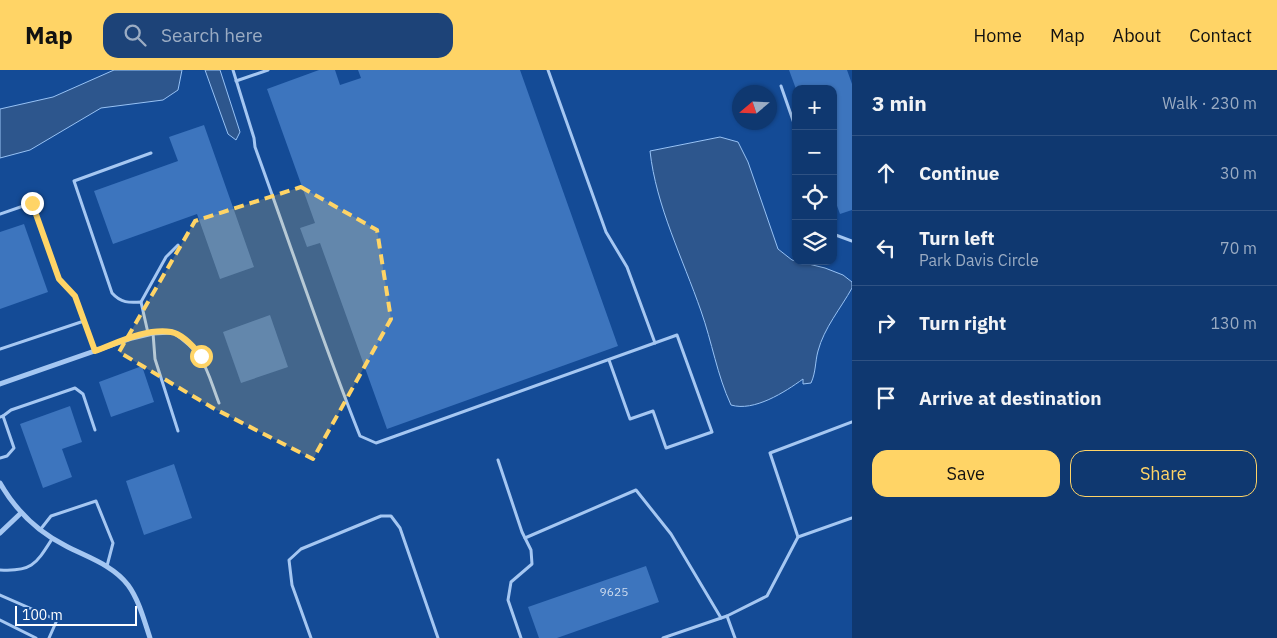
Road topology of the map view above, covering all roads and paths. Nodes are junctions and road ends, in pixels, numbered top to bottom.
1 (233, 70) edge
2 (268, 70) edge
3 (548, 70) edge
4 (236, 81) junction
5 (781, 86) dead end
6 (792, 118) edge
7 (151, 153) dead end
8 (0, 214) edge
9 (837, 235) edge
10 (852, 240) edge
11 (178, 245) dead end
12 (141, 302) junction
13 (84, 321) junction
14 (172, 332) joint
15 (150, 333) junction
16 (655, 343) junction
17 (0, 350) edge
18 (95, 351) junction
19 (609, 360) junction
20 (0, 384) edge
21 (219, 403) dead end
22 (1, 416) edge
23 (852, 422) edge
24 (95, 430) dead end
25 (178, 431) dead end
26 (0, 458) edge
27 (498, 460) dead end
28 (0, 483) edge
29 (21, 513) junction
30 (852, 518) edge
31 (40, 530) junction
32 (0, 533) edge
33 (798, 537) junction
34 (524, 538) junction
35 (52, 539) junction
36 (107, 566) junction
37 (0, 570) edge
38 (0, 595) edge
39 (727, 616) junction
40 (721, 618) junction
41 (0, 620) edge
42 (36, 638) edge
43 (49, 638) edge
44 (150, 638) edge
45 (311, 638) edge
46 (438, 638) edge
47 (521, 638) edge
48 (663, 638) edge
49 (735, 638) edge

1 - 4 lane
2 - 4 lane
3 - 16 lane
4 - 19 lane
5 - 6 lane
7 - 12 lane
8 - 13 lane
9 - 10 lane
11 - 12 lane
12 - 15 lane
13 - 17 lane
13 - 18 lane
14 - 15 street
14 - 21 lane
15 - 18 street
15 - 25 lane
16 - 19 lane
16 - 19 lane
18 - 20 street
22 - 24 lane
22 - 26 lane
23 - 33 lane
27 - 34 lane
28 - 29 street
29 - 31 street
29 - 32 street
30 - 33 lane
31 - 35 street
31 - 36 lane
33 - 39 lane
34 - 40 lane
34 - 47 lane
35 - 36 street
35 - 37 lane
36 - 44 street
38 - 43 lane
39 - 40 lane
39 - 49 lane
40 - 48 lane
41 - 42 lane
45 - 46 lane

